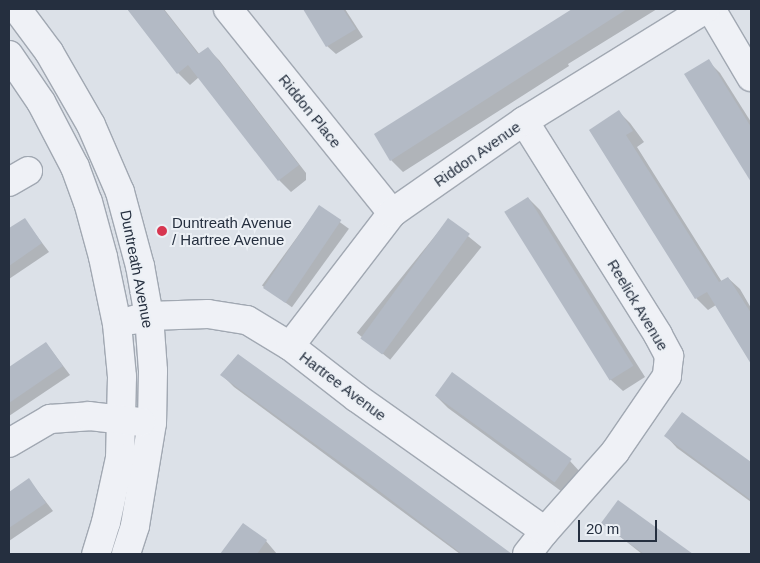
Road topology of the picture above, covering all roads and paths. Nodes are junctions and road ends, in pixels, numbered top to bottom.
1 (17, 9) edge
2 (228, 9) edge
3 (705, 9) edge
4 (711, 9) edge
5 (9, 55) edge
6 (751, 77) edge
7 (524, 121) junction
8 (392, 214) junction
9 (149, 316) junction
10 (117, 324) junction
11 (290, 346) junction
12 (122, 420) junction
13 (152, 423) junction
14 (9, 444) edge
15 (545, 530) junction
16 (96, 554) edge
17 (126, 554) edge
18 (527, 554) edge

1 - 9 street, Duntreath Avenue
2 - 8 street, Riddon Place
3 - 7 street, Riddon Avenue
4 - 6 street
5 - 10 street, Duntreath Avenue
7 - 8 street, Riddon Avenue
7 - 15 street, Reelick Avenue
8 - 11 street, Riddon Avenue
9 - 10 street, Hartree Avenue
9 - 11 street, Hartree Avenue
9 - 13 street, Duntreath Avenue
10 - 12 street, Duntreath Avenue
11 - 15 street, Hartree Avenue
12 - 13 street
12 - 14 street
12 - 16 street, Duntreath Avenue
13 - 17 street, Duntreath Avenue
15 - 18 street, Reelick Avenue

